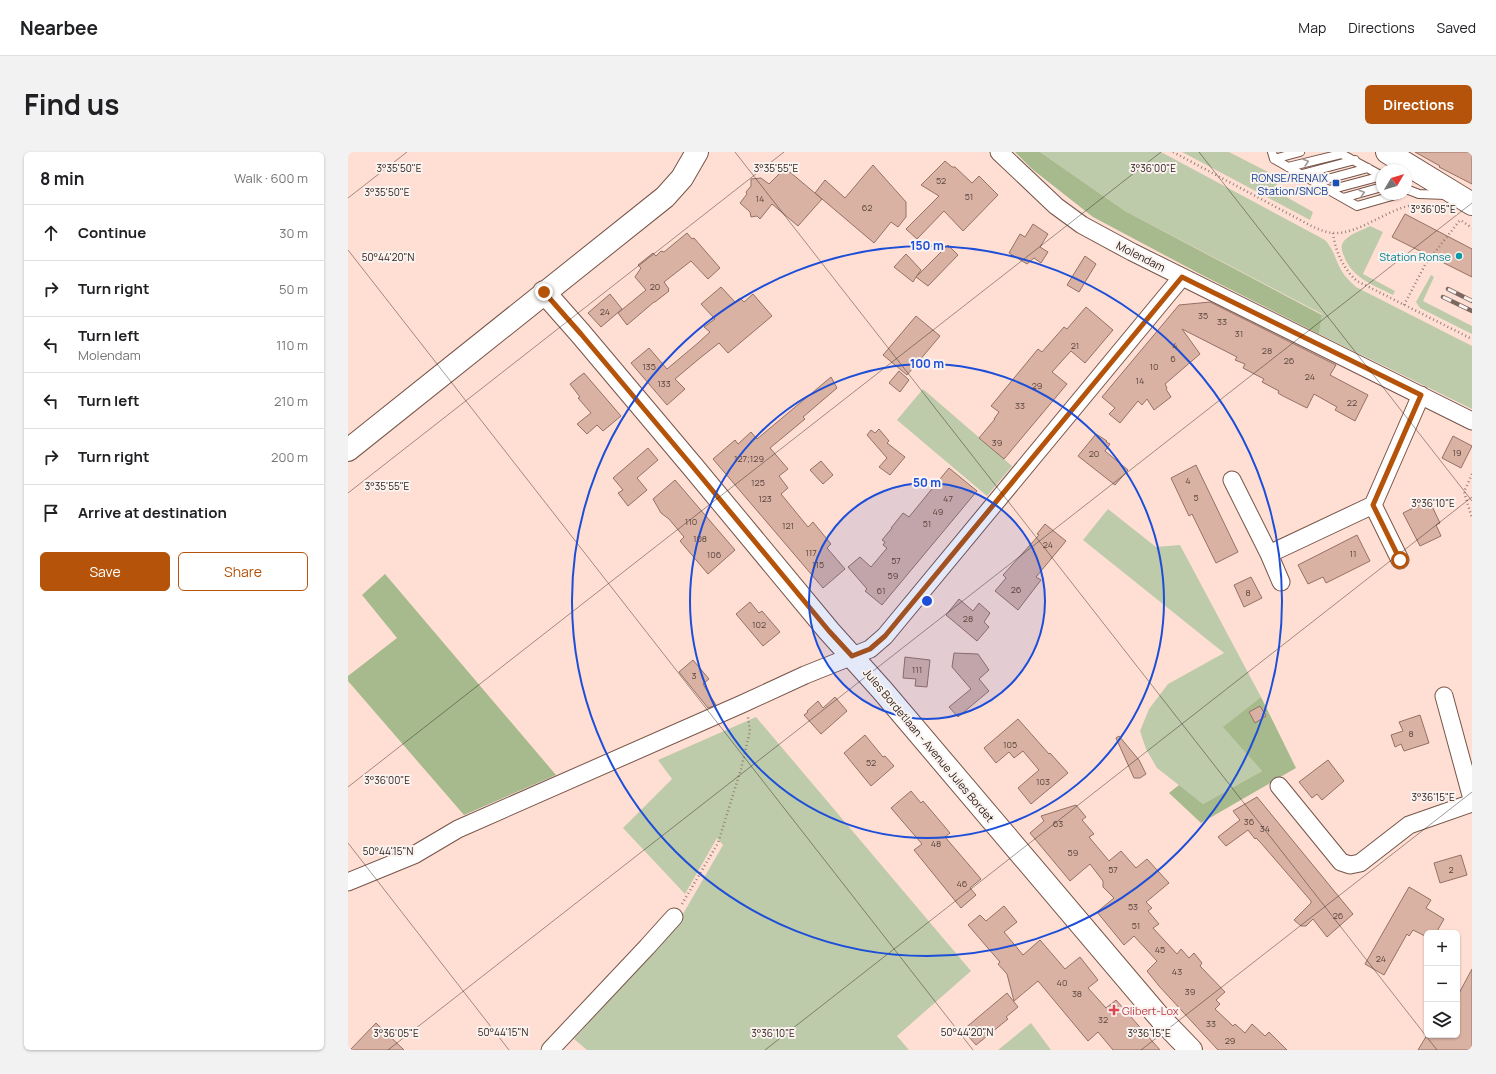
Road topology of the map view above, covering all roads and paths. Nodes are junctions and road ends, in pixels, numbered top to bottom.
1 (697, 152) edge
2 (999, 152) edge
3 (1173, 152) edge
4 (1300, 152) edge
5 (1386, 152) edge
6 (1339, 153) edge
7 (1273, 156) edge
8 (1355, 160) junction
9 (1288, 167) junction
10 (1368, 168) junction
11 (1376, 173) edge
12 (1302, 174) junction
13 (1376, 178) edge
14 (1316, 182) junction
15 (1376, 189) edge
16 (1329, 190) junction
17 (1412, 192) edge
18 (1343, 198) junction
19 (1378, 200) edge
20 (1420, 205) dead end
21 (1427, 206) dead end
22 (1459, 208) edge
23 (1333, 233) junction
24 (1182, 277) junction
25 (544, 292) junction
26 (1404, 305) junction
27 (1472, 339) edge
28 (1421, 395) junction
29 (1472, 421) edge
30 (348, 450) edge
31 (1472, 474) edge
32 (1232, 480) dead end
33 (1373, 505) junction
34 (1472, 518) edge
35 (1269, 554) junction
36 (1400, 560) dead end
37 (1281, 582) dead end
38 (852, 656) junction
39 (1444, 696) dead end
40 (742, 704) junction
41 (1279, 786) dead end
42 (1472, 799) edge
43 (1472, 803) edge
44 (348, 882) edge
45 (674, 917) joint
46 (550, 1050) edge
47 (1191, 1050) edge

1 - 25 street
2 - 24 street, Molendam
3 - 23 path
4 - 7 lane
5 - 22 street
6 - 8 lane
9 -> 6 lane
7 - 9 lane
8 - 10 lane
8 - 12 lane
9 - 12 lane
10 - 11 lane
10 - 14 lane
12 - 14 lane
13 - 16 lane
14 - 16 lane
18 -> 15 lane
16 - 18 lane
17 - 22 lane
18 - 19 lane
20 - 23 path
21 - 22 path
22 - 26 path
23 - 26 path
24 - 28 street, Molendam
24 - 38 street
25 - 30 street
25 - 38 street, Jules Bordetlaan - Avenue Jules Bordet
26 - 27 path
28 - 29 street, Molendam
28 - 33 street
31 - 34 path
32 - 35 street
33 - 35 street
33 - 36 street
35 - 37 street
38 - 40 street
38 - 47 street, Jules Bordetlaan - Avenue Jules Bordet
39 - 42 street
40 - 44 street
40 - 45 path
41 - 43 street
45 - 46 street

